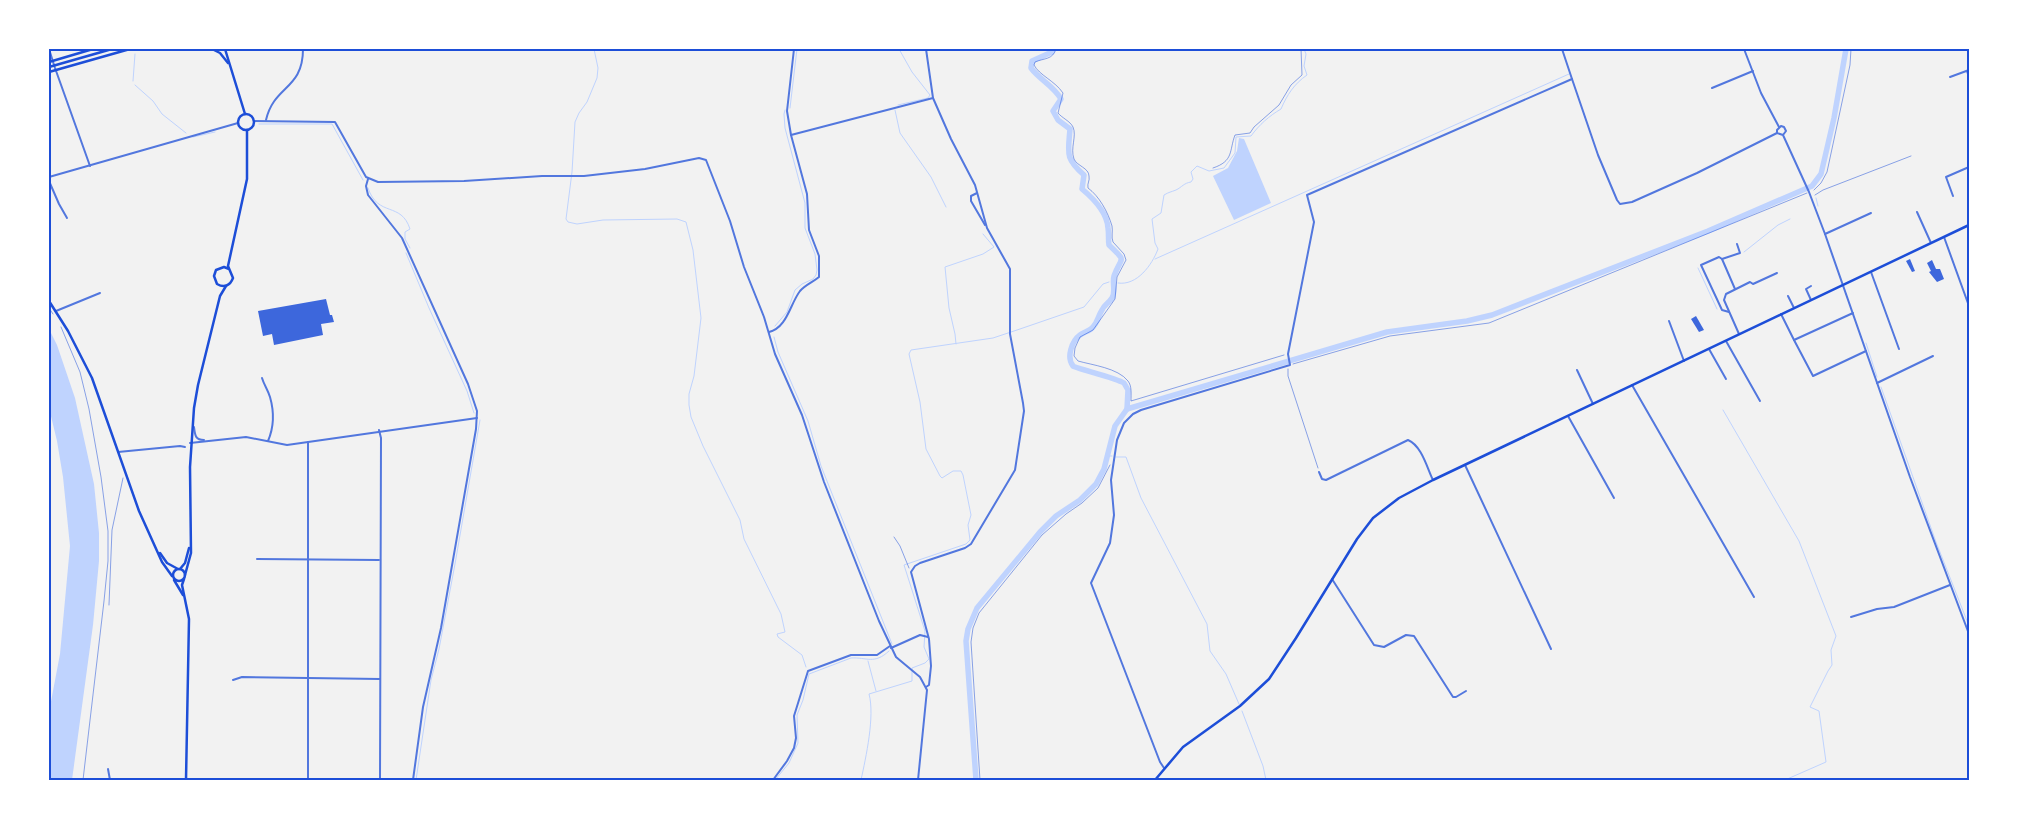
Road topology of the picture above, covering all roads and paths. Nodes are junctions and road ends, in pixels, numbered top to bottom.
1 (49, 49) edge
2 (92, 49) edge
3 (112, 49) edge
4 (130, 49) edge
5 (212, 49) edge
6 (225, 49) edge
7 (303, 49) edge
8 (794, 49) edge
9 (926, 49) edge
10 (1056, 49) edge
11 (1301, 49) edge
12 (1562, 49) edge
13 (1744, 49) edge
14 (1851, 49) edge
15 (49, 61) edge
16 (230, 66) junction
17 (49, 67) edge
18 (54, 68) junction
19 (1753, 70) junction
20 (1968, 70) edge
21 (49, 72) edge
22 (1950, 77) dead end
23 (1969, 77) edge
24 (1572, 79) junction
25 (1712, 88) dead end
26 (933, 98) junction
27 (245, 114) junction
28 (266, 120) junction
29 (254, 121) junction
30 (238, 124) junction
31 (1779, 127) junction
32 (246, 130) junction
33 (1778, 133) junction
34 (791, 135) junction
35 (1782, 135) junction
36 (1911, 156) dead end
37 (90, 166) junction
38 (1212, 168) dead end
39 (1969, 168) edge
40 (49, 177) edge
41 (368, 179) junction
42 (49, 181) edge
43 (978, 192) junction
44 (1810, 192) junction
45 (1953, 196) dead end
46 (1812, 198) junction
47 (1917, 212) dead end
48 (1871, 213) dead end
49 (67, 218) dead end
50 (986, 225) junction
51 (1969, 225) edge
52 (1825, 234) junction
53 (1944, 237) junction
54 (1932, 243) junction
55 (1737, 244) dead end
56 (230, 259) junction
57 (1722, 259) junction
58 (222, 267) junction
59 (229, 269) junction
60 (1871, 272) junction
61 (1777, 273) dead end
62 (218, 284) junction
63 (226, 286) junction
64 (1811, 286) dead end
65 (1843, 286) junction
66 (1735, 289) junction
67 (100, 293) dead end
68 (220, 296) junction
69 (1788, 296) dead end
70 (1811, 300) junction
71 (49, 301) edge
72 (1969, 306) edge
73 (49, 308) edge
74 (1794, 308) junction
75 (56, 311) junction
76 (1730, 312) junction
77 (1781, 314) junction
78 (1853, 314) junction
79 (54, 315) dead end
80 (1669, 321) dead end
81 (59, 323) dead end
82 (769, 332) junction
83 (1739, 334) junction
84 (1794, 340) junction
85 (1726, 341) junction
86 (1708, 349) junction
87 (1900, 349) dead end
88 (1866, 351) junction
89 (1288, 355) junction
90 (1933, 356) dead end
91 (1684, 361) junction
92 (1289, 365) junction
93 (1577, 370) dead end
94 (262, 378) dead end
95 (1726, 379) dead end
96 (1877, 383) junction
97 (1632, 385) junction
98 (1760, 400) dead end
99 (1593, 404) junction
100 (1568, 416) junction
101 (193, 418) junction
102 (477, 418) junction
103 (379, 430) junction
104 (214, 440) junction
105 (267, 441) junction
106 (308, 442) junction
107 (190, 443) junction
108 (185, 447) dead end
109 (118, 452) junction
110 (1110, 464) dead end
111 (1465, 465) junction
112 (1319, 472) joint
113 (126, 476) junction
114 (1433, 480) junction
115 (1614, 498) dead end
116 (894, 537) dead end
117 (190, 546) junction
118 (158, 550) junction
119 (257, 559) dead end
120 (308, 560) junction
121 (380, 560) junction
122 (908, 566) dead end
123 (179, 569) junction
124 (185, 575) junction
125 (172, 576) junction
126 (184, 579) junction
127 (174, 580) junction
128 (1332, 580) junction
129 (1950, 585) junction
130 (1754, 597) dead end
131 (184, 599) junction
132 (109, 605) dead end
133 (1851, 617) dead end
134 (1968, 629) edge
135 (1969, 634) edge
136 (927, 636) junction
137 (891, 647) junction
138 (1551, 649) dead end
139 (307, 679) junction
140 (380, 679) junction
141 (233, 680) dead end
142 (926, 688) junction
143 (1466, 691) dead end
144 (1164, 768) junction
145 (108, 769) dead end
146 (82, 780) edge
147 (110, 780) edge
148 (186, 780) edge
149 (308, 780) edge
150 (380, 780) edge
151 (413, 780) edge
152 (773, 780) edge
153 (918, 780) edge
154 (980, 780) edge
155 (1155, 780) edge

1 - 18 street
2 - 15 main road
3 - 17 main road
4 - 21 main road
5 - 16 main road
6 - 16 main road
7 - 28 street
8 - 34 street
9 - 26 street
10 - 89 path
11 - 38 path
12 - 24 street
13 - 19 street
14 - 44 path
15 - 18 street
16 - 27 main road
18 - 37 street
19 - 25 street
19 - 31 street
20 - 22 street
20 - 23 street
24 - 33 street
24 - 89 street
26 - 34 street
26 - 43 street
27 - 29 main road
27 - 30 main road
28 - 29 street
28 - 41 street
29 - 32 main road
30 - 32 main road
30 - 37 street
31 - 33 street
31 - 35 street
32 - 56 main road
33 - 35 street
34 - 82 street
35 - 44 street
36 - 46 path
37 - 40 street
39 - 45 street
41 - 82 street
41 - 102 street
42 - 49 street
43 - 50 street
43 - 50 street
44 - 46 street
44 - 92 path
46 - 52 street
47 - 54 street
48 - 52 street
50 - 136 street
51 - 53 main road
52 - 65 street
53 - 54 main road
53 - 72 street
54 - 60 main road
55 - 57 street
56 - 58 main road
56 - 59 main road
57 - 66 street
57 - 76 street
58 - 59 main road
58 - 62 main road
59 - 63 main road
60 - 65 main road
60 - 87 street
61 - 66 street
62 - 63 main road
62 - 68 main road
63 - 68 main road
64 - 70 street
65 - 70 main road
65 - 78 street
66 - 76 street
67 - 75 street
68 - 101 main road
69 - 74 street
70 - 74 main road
71 - 75 main road
73 - 79 path
74 - 77 main road
75 - 109 main road
76 - 83 street
77 - 83 main road
77 - 84 street
78 - 84 street
78 - 88 street
80 - 91 street
81 - 146 path
82 - 137 street
83 - 85 main road
84 - 88 street
85 - 86 main road
85 - 98 street
86 - 91 main road
86 - 95 street
88 - 96 street
89 - 92 street
90 - 96 street
91 - 97 main road
92 - 112 path
92 - 144 street
93 - 99 street
94 - 105 street
96 - 129 street
97 - 99 main road
97 - 130 street
99 - 100 main road
100 - 111 main road
100 - 115 street
101 - 104 street
101 - 107 main road
102 - 103 street
102 - 151 street
103 - 106 street
103 - 121 street
104 - 105 street
104 - 107 street
105 - 106 street
106 - 120 street
107 - 117 main road
108 - 109 street
109 - 113 main road
110 - 154 path
111 - 114 main road
111 - 138 street
112 - 114 street
113 - 118 main road
113 - 132 path
114 - 128 main road
116 - 122 path
117 - 123 main road
117 - 124 main road
118 - 123 main road
118 - 125 main road
119 - 120 street
120 - 121 street
120 - 139 street
121 - 140 street
123 - 124 main road
123 - 125 main road
124 - 126 main road
125 - 127 main road
126 - 127 main road
126 - 131 main road
127 - 131 main road
128 - 143 street
128 - 144 main road
129 - 133 street
129 - 134 street
131 - 148 main road
134 - 135 street
136 - 137 street
136 - 142 street
137 - 142 street
137 - 152 street
139 - 140 street
139 - 141 street
139 - 149 street
140 - 150 street
142 - 153 street
144 - 155 main road
145 - 147 street

